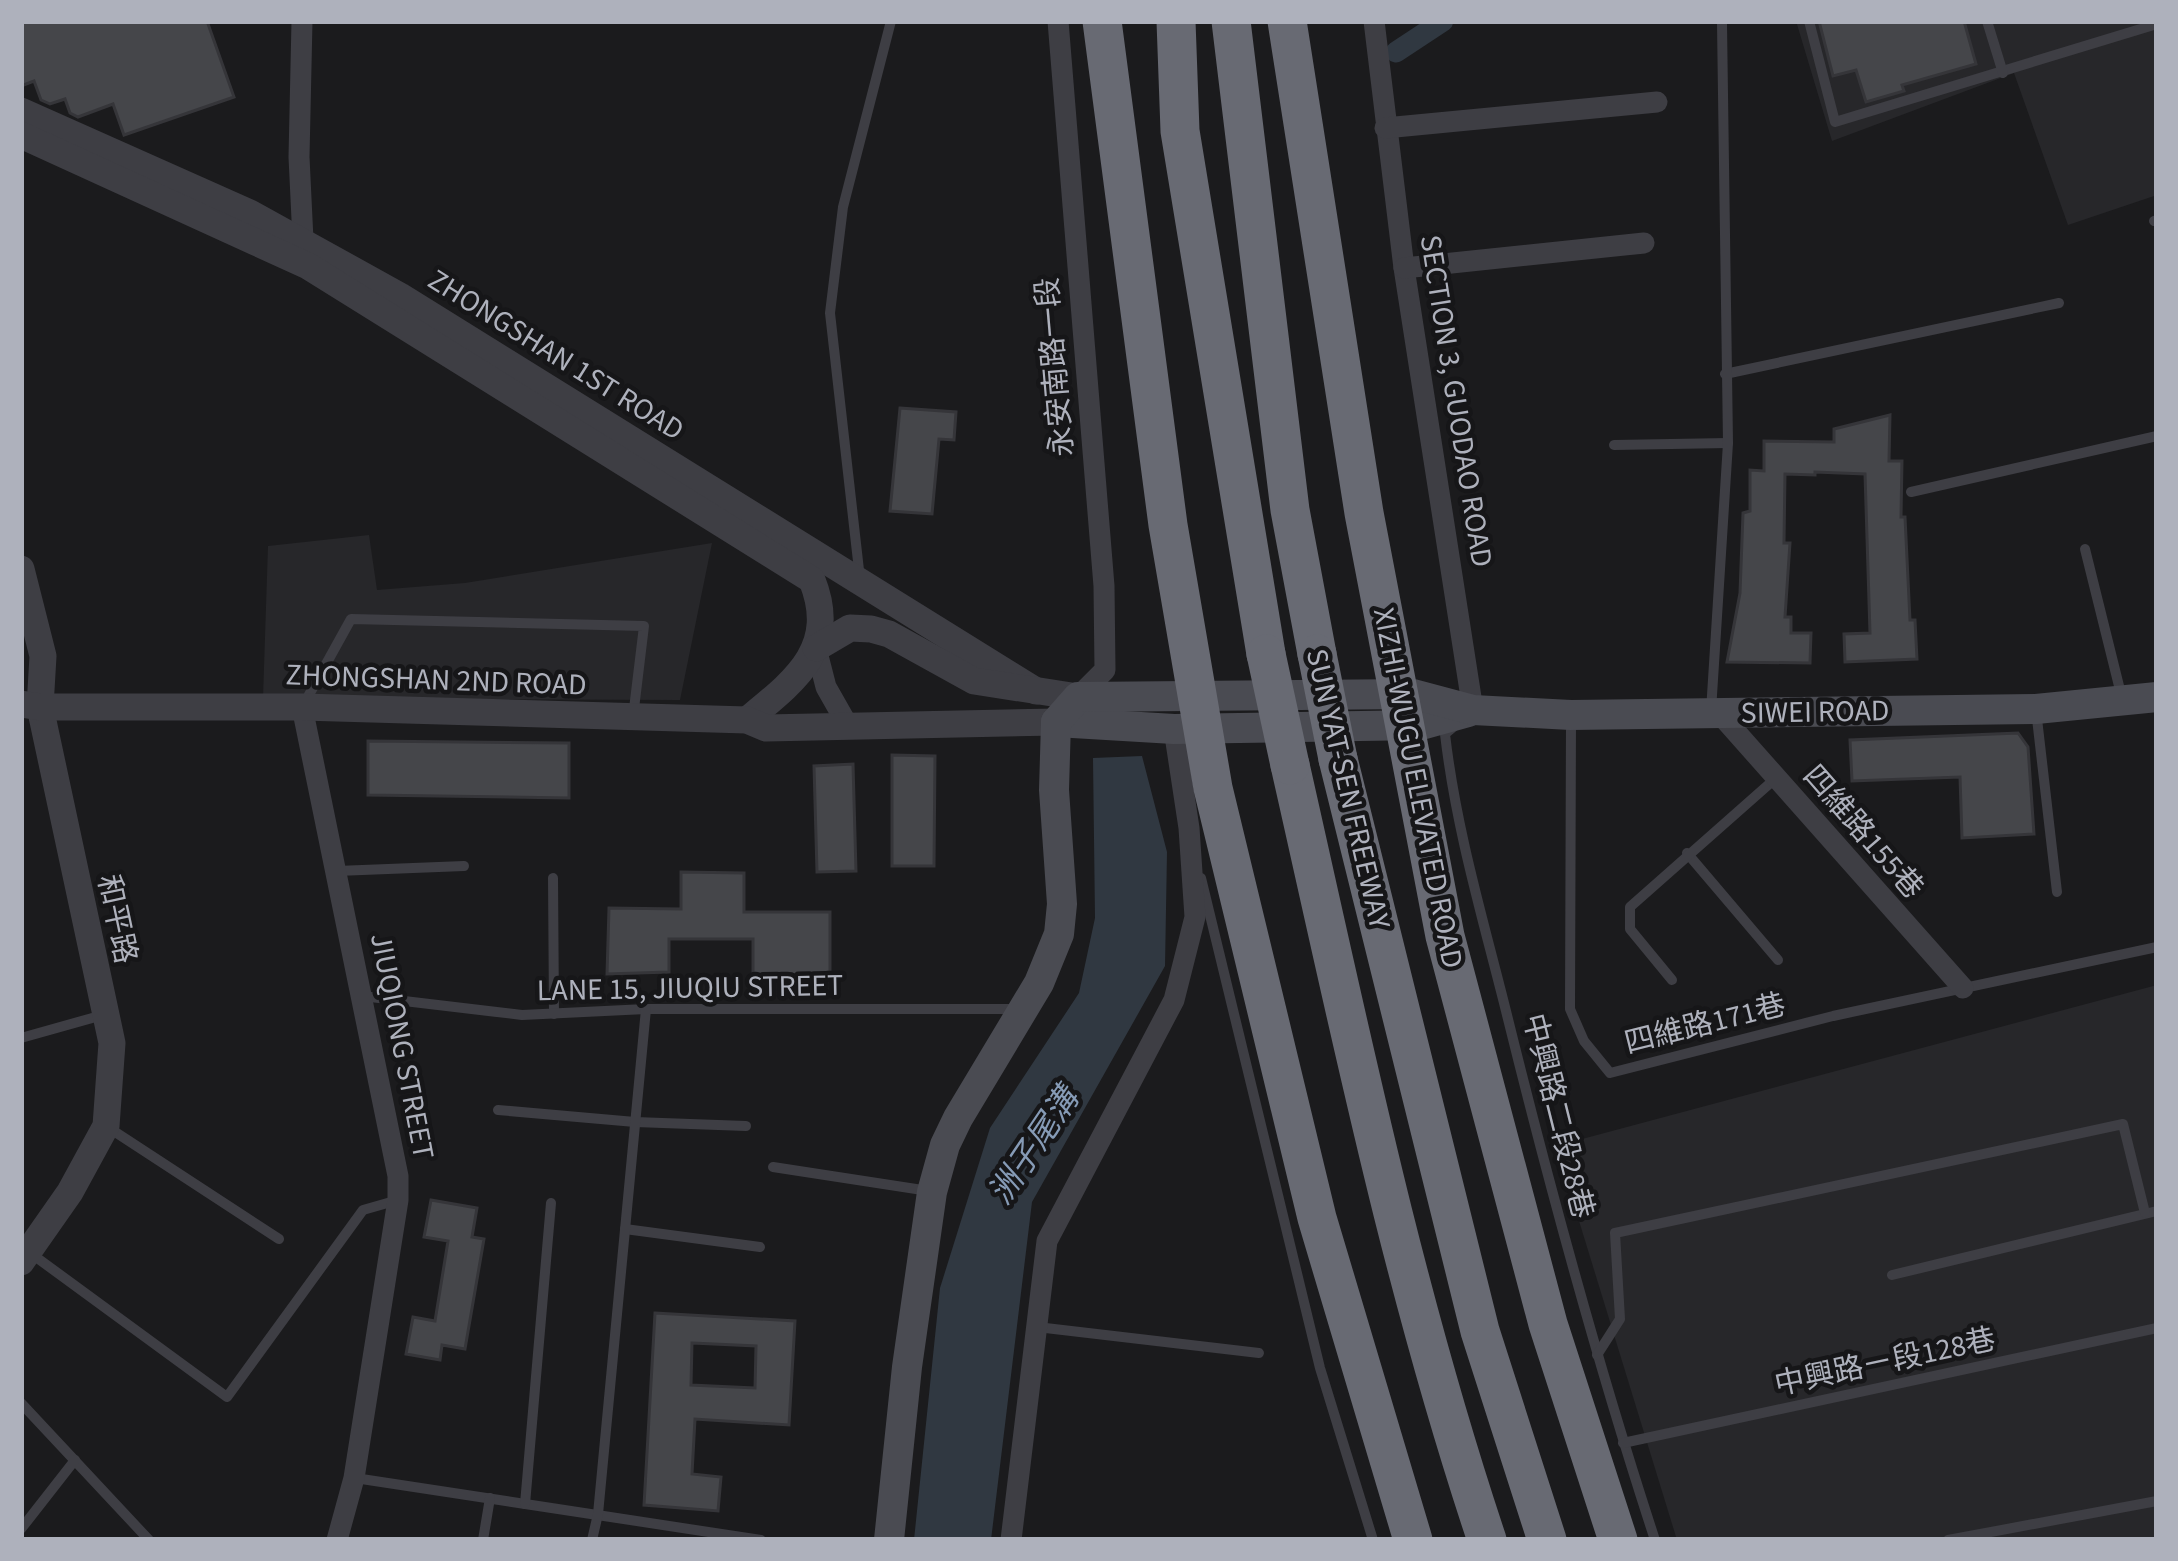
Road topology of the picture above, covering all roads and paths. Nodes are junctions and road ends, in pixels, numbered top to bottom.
1 (302, 21) edge
2 (891, 21) edge
3 (1058, 21) edge
4 (1102, 21) edge
5 (1176, 21) edge
6 (1231, 21) edge
7 (1287, 21) edge
8 (1374, 21) edge
9 (1809, 21) edge
10 (1987, 21) edge
11 (2157, 23) edge
12 (1722, 24) edge
13 (2003, 73) junction
14 (1657, 101) dead end
15 (21, 111) edge
16 (1385, 128) junction
17 (21, 135) edge
18 (302, 240) junction
19 (1644, 243) dead end
20 (1404, 268) junction
21 (2059, 303) dead end
22 (1725, 374) junction
23 (2157, 436) edge
24 (1728, 443) junction
25 (1614, 445) dead end
26 (1911, 492) dead end
27 (2085, 549) dead end
28 (21, 569) edge
29 (860, 582) junction
30 (816, 648) junction
31 (1036, 691) junction
32 (1078, 697) junction
33 (2157, 698) edge
34 (2122, 701) junction
35 (31, 706) edge
36 (302, 707) junction
37 (2036, 709) junction
38 (1472, 710) junction
39 (1715, 714) junction
40 (1571, 715) junction
41 (632, 720) junction
42 (747, 720) junction
43 (1056, 722) junction
44 (847, 724) junction
45 (1174, 729) junction
46 (1776, 778) junction
47 (1189, 828) junction
48 (1687, 854) junction
49 (464, 866) dead end
50 (337, 872) junction
51 (553, 878) dead end
52 (2057, 892) dead end
53 (2157, 947) edge
54 (1778, 960) dead end
55 (1672, 980) dead end
56 (1963, 988) junction
57 (362, 996) junction
58 (646, 1009) junction
59 (1020, 1009) junction
60 (554, 1014) junction
61 (103, 1016) junction
62 (21, 1038) edge
63 (498, 1110) dead end
64 (635, 1122) junction
65 (106, 1126) junction
66 (746, 1126) dead end
67 (773, 1167) dead end
68 (932, 1192) junction
69 (398, 1200) junction
70 (551, 1203) dead end
71 (2151, 1212) edge
72 (625, 1229) junction
73 (278, 1239) dead end
74 (760, 1246) dead end
75 (23, 1253) edge
76 (1892, 1275) dead end
77 (1037, 1327) junction
78 (2157, 1328) edge
79 (1259, 1353) dead end
80 (1597, 1354) junction
81 (21, 1403) edge
82 (1623, 1443) junction
83 (75, 1460) junction
84 (354, 1478) junction
85 (490, 1498) junction
86 (2157, 1502) edge
87 (526, 1504) junction
88 (598, 1514) junction
89 (21, 1529) edge
90 (1984, 1537) edge
91 (739, 1538) edge
92 (149, 1540) edge
93 (337, 1540) edge
94 (483, 1540) edge
95 (592, 1540) edge
96 (761, 1540) edge
97 (890, 1540) edge
98 (1011, 1540) edge
99 (1373, 1540) edge
100 (1413, 1540) edge
101 (1487, 1540) edge
102 (1547, 1540) edge
103 (1618, 1540) edge
104 (1654, 1540) edge
105 (1948, 1540) edge

1 - 18 street
2 - 29 lane
3 - 32 street, 永安南路一段
4 - 100 highway, bridge
5 - 101 highway, SUN YAT-SEN FREEWAY, bridge
6 - 102 highway, SUN YAT-SEN FREEWAY, bridge
7 - 103 highway, XIZHI-WUGU ELEVATED ROAD, bridge
8 - 16 street, SECTION 3, GUODAO ROAD
9 - 13 lane
10 - 13 lane
11 - 13 lane
12 - 22 lane
14 - 16 street
15 - 18 street, ZHONGSHAN 1ST ROAD
16 - 20 street, SECTION 3, GUODAO ROAD
17 - 30 street, ZHONGSHAN 1ST ROAD
18 - 29 street, ZHONGSHAN 1ST ROAD
19 - 20 street
20 - 38 street, SECTION 3, GUODAO ROAD
21 - 22 lane
22 - 24 lane
23 - 26 lane
24 - 25 lane
24 - 39 lane
27 - 34 lane
28 - 35 street, 和平路
29 - 31 street, ZHONGSHAN 1ST ROAD
30 - 31 street, ZHONGSHAN 1ST ROAD
30 - 42 street
30 - 44 street
31 - 32 street, ZHONGSHAN 1ST ROAD
32 - 38 main road, SIWEI ROAD
32 - 43 main road
33 - 34 main road, SIWEI ROAD
34 - 37 main road, SIWEI ROAD
35 - 36 street, ZHONGSHAN 2ND ROAD
35 - 61 street, 和平路
36 - 41 street, ZHONGSHAN 2ND ROAD
36 - 41 lane
36 - 50 street, JIUQIONG STREET
37 - 39 main road, SIWEI ROAD
37 - 52 lane
38 - 40 main road, SIWEI ROAD
38 - 45 main road, SIWEI ROAD
38 - 80 lane, 中興路二段28巷
39 - 40 main road, SIWEI ROAD
39 - 46 street, 四維路155巷
40 - 56 lane, 四維路171巷
41 - 42 street, ZHONGSHAN 2ND ROAD
42 - 44 street, ZHONGSHAN 2ND ROAD
43 - 44 street, ZHONGSHAN 2ND ROAD
43 - 45 main road, SIWEI ROAD
43 - 59 main road
45 - 47 street
46 - 48 lane
46 - 56 street, 四維路155巷
47 - 77 street
47 - 99 lane
48 - 54 lane
48 - 55 lane
49 - 50 lane
50 - 57 street, JIUQIONG STREET
51 - 60 lane
53 - 56 lane
57 - 60 lane, LANE 15, JIUQIU STREET
57 - 69 street, JIUQIONG STREET
58 - 59 lane, LANE 15, JIUQIU STREET
58 - 60 lane, LANE 15, JIUQIU STREET
58 - 64 lane
59 - 68 main road
61 - 62 lane
61 - 65 street, 和平路
63 - 64 lane
64 - 66 lane
64 - 72 lane
65 - 73 lane
65 - 75 street, 和平路
67 - 68 lane
68 - 97 main road
69 - 75 lane
69 - 84 street, JIUQIONG STREET
70 - 87 lane
71 - 76 lane
71 - 80 lane
72 - 74 lane
72 - 88 lane
77 - 79 lane
77 - 98 street
78 - 82 lane, 中興路ㄧ段128巷
80 - 82 lane, 中興路二段28巷
81 - 83 lane
82 - 104 lane, 中興路二段28巷
83 - 89 lane
83 - 92 lane
84 - 85 lane
84 - 93 street, JIUQIONG STREET
85 - 87 lane
85 - 94 lane
86 - 90 lane
87 - 88 lane
88 - 91 lane
88 - 95 lane
90 - 105 lane
91 - 96 lane

